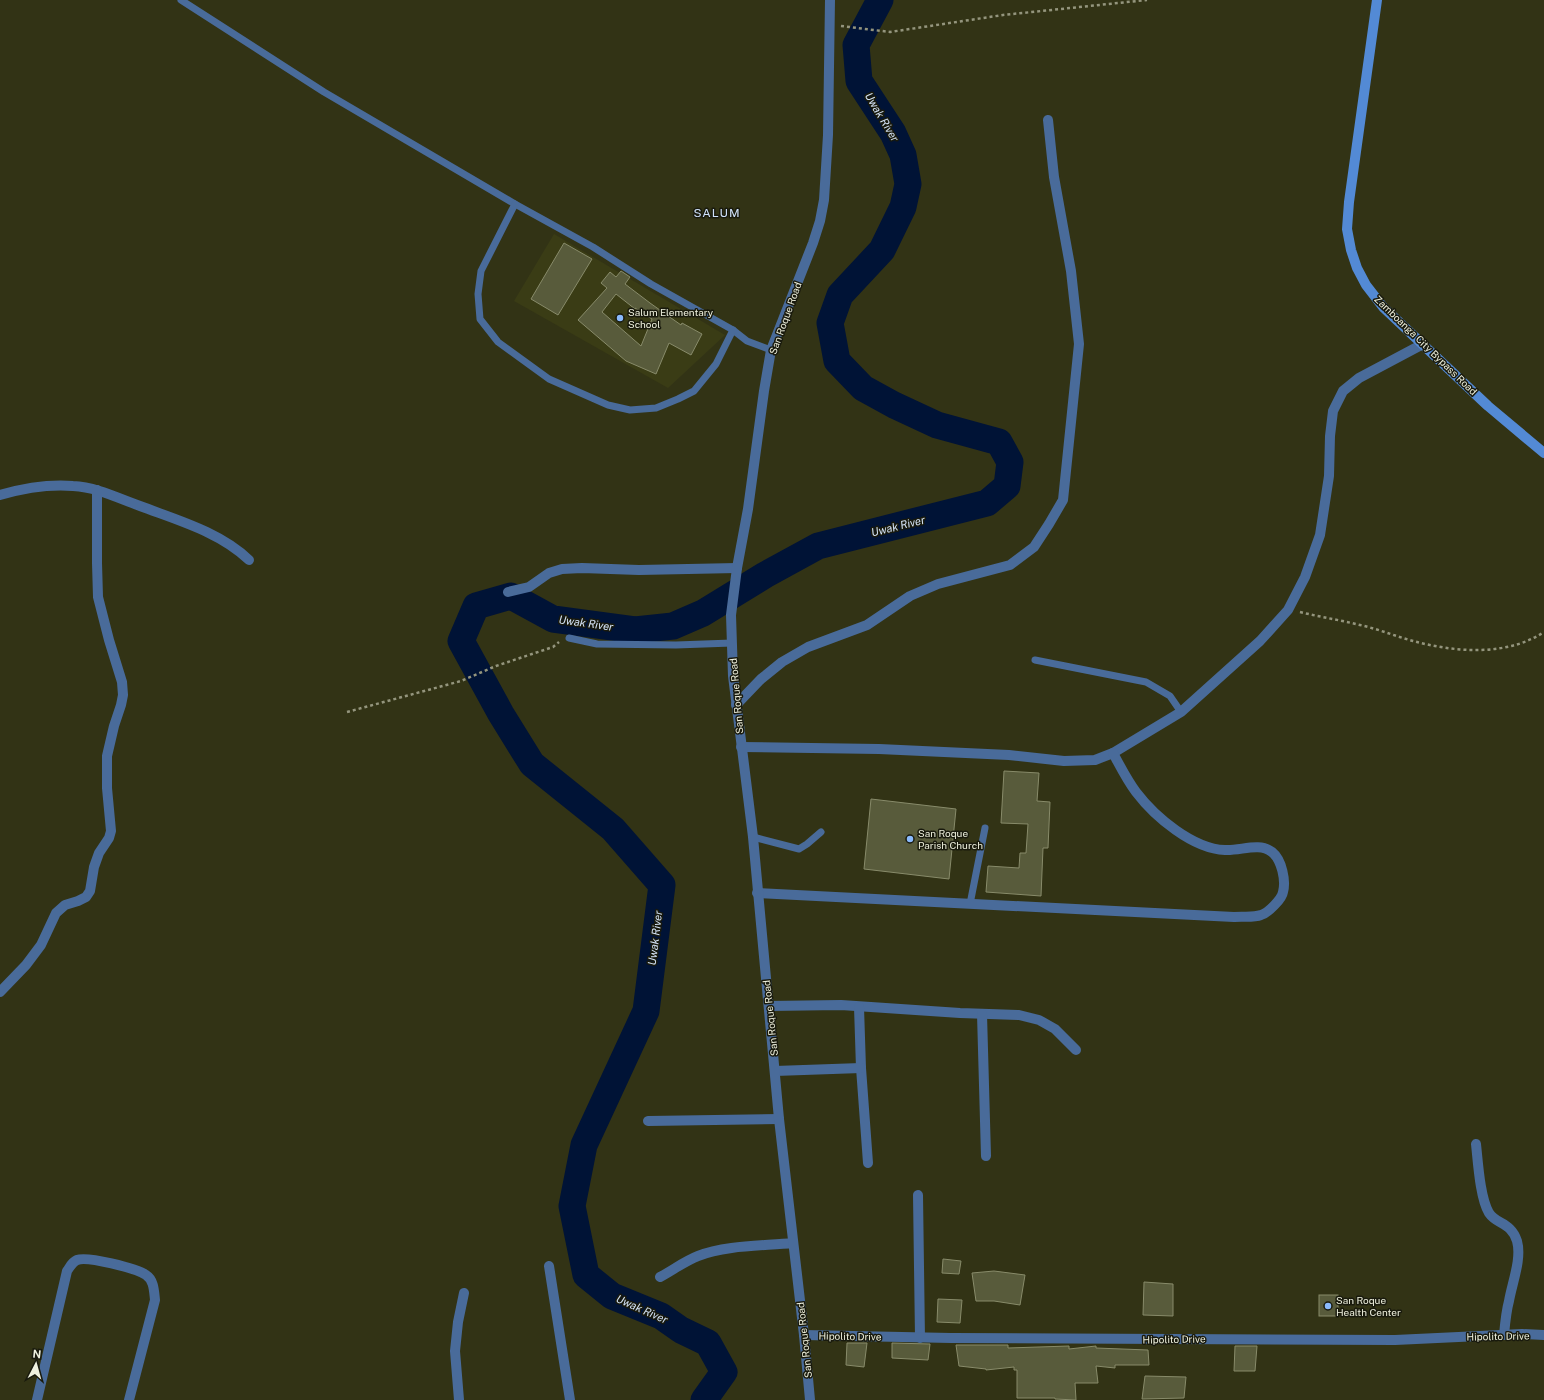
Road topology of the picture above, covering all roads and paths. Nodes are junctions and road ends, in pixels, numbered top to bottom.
1 (181, 0) edge
2 (830, 0) edge
3 (1147, 0) edge
4 (1378, 0) edge
5 (846, 26) dead end
6 (1048, 120) dead end
7 (515, 204) junction
8 (733, 330) junction
9 (1423, 344) junction
10 (771, 350) junction
11 (1544, 453) edge
12 (97, 490) junction
13 (0, 495) edge
14 (249, 560) dead end
15 (736, 568) junction
16 (508, 592) dead end
17 (1288, 610) junction
18 (1544, 632) edge
19 (569, 638) joint
20 (732, 643) junction
21 (1035, 660) dead end
22 (736, 705) junction
23 (348, 712) dead end
24 (1181, 712) junction
25 (741, 747) junction
26 (1113, 753) junction
27 (985, 828) dead end
28 (821, 832) dead end
29 (753, 837) junction
30 (757, 893) junction
31 (970, 904) junction
32 (0, 992) edge
33 (769, 1006) junction
34 (860, 1007) junction
35 (982, 1014) junction
36 (1076, 1050) dead end
37 (861, 1068) junction
38 (775, 1071) junction
39 (779, 1119) junction
40 (648, 1121) dead end
41 (1476, 1144) dead end
42 (986, 1156) dead end
43 (868, 1163) dead end
44 (918, 1195) dead end
45 (793, 1243) junction
46 (549, 1266) dead end
47 (660, 1277) dead end
48 (464, 1293) dead end
49 (804, 1335) junction
50 (1504, 1335) junction
51 (1544, 1335) edge
52 (920, 1338) junction
53 (37, 1400) edge
54 (129, 1400) edge
55 (459, 1400) edge
56 (570, 1400) edge
57 (810, 1400) edge

1 - 7 lane
2 - 10 street, San Roque Road
3 - 5 path
4 - 9 main road, Zamboanga City Bypass Road
6 - 22 street
7 - 8 lane
7 - 8 lane
8 - 10 lane
9 - 11 main road, Zamboanga City Bypass Road
9 - 17 street
10 - 15 street, San Roque Road
12 - 13 street
12 - 14 street
12 - 32 street
15 - 16 street
15 - 20 street, San Roque Road
17 - 18 path
17 - 24 street
19 - 20 lane
19 - 23 path
20 - 22 street, San Roque Road
21 - 24 lane
22 - 25 street, San Roque Road
24 - 26 street
25 - 26 street
25 - 29 street, San Roque Road
26 - 31 street
27 - 31 lane
28 - 29 lane
29 - 30 street, San Roque Road
30 - 31 street
30 - 33 street, San Roque Road
33 - 34 street
33 - 38 street, San Roque Road
34 - 35 street
34 - 37 street
35 - 36 street
35 - 42 street
37 - 38 street
37 - 43 street
38 - 39 street, San Roque Road
39 - 40 street
39 - 45 street, San Roque Road
41 - 50 street
44 - 52 street
45 - 47 street
45 - 49 street, San Roque Road
46 - 56 street
48 - 55 street
49 - 52 street, Hipolito Drive
49 - 57 street, San Roque Road
50 - 51 street, Hipolito Drive
50 - 52 street, Hipolito Drive
53 - 54 street

